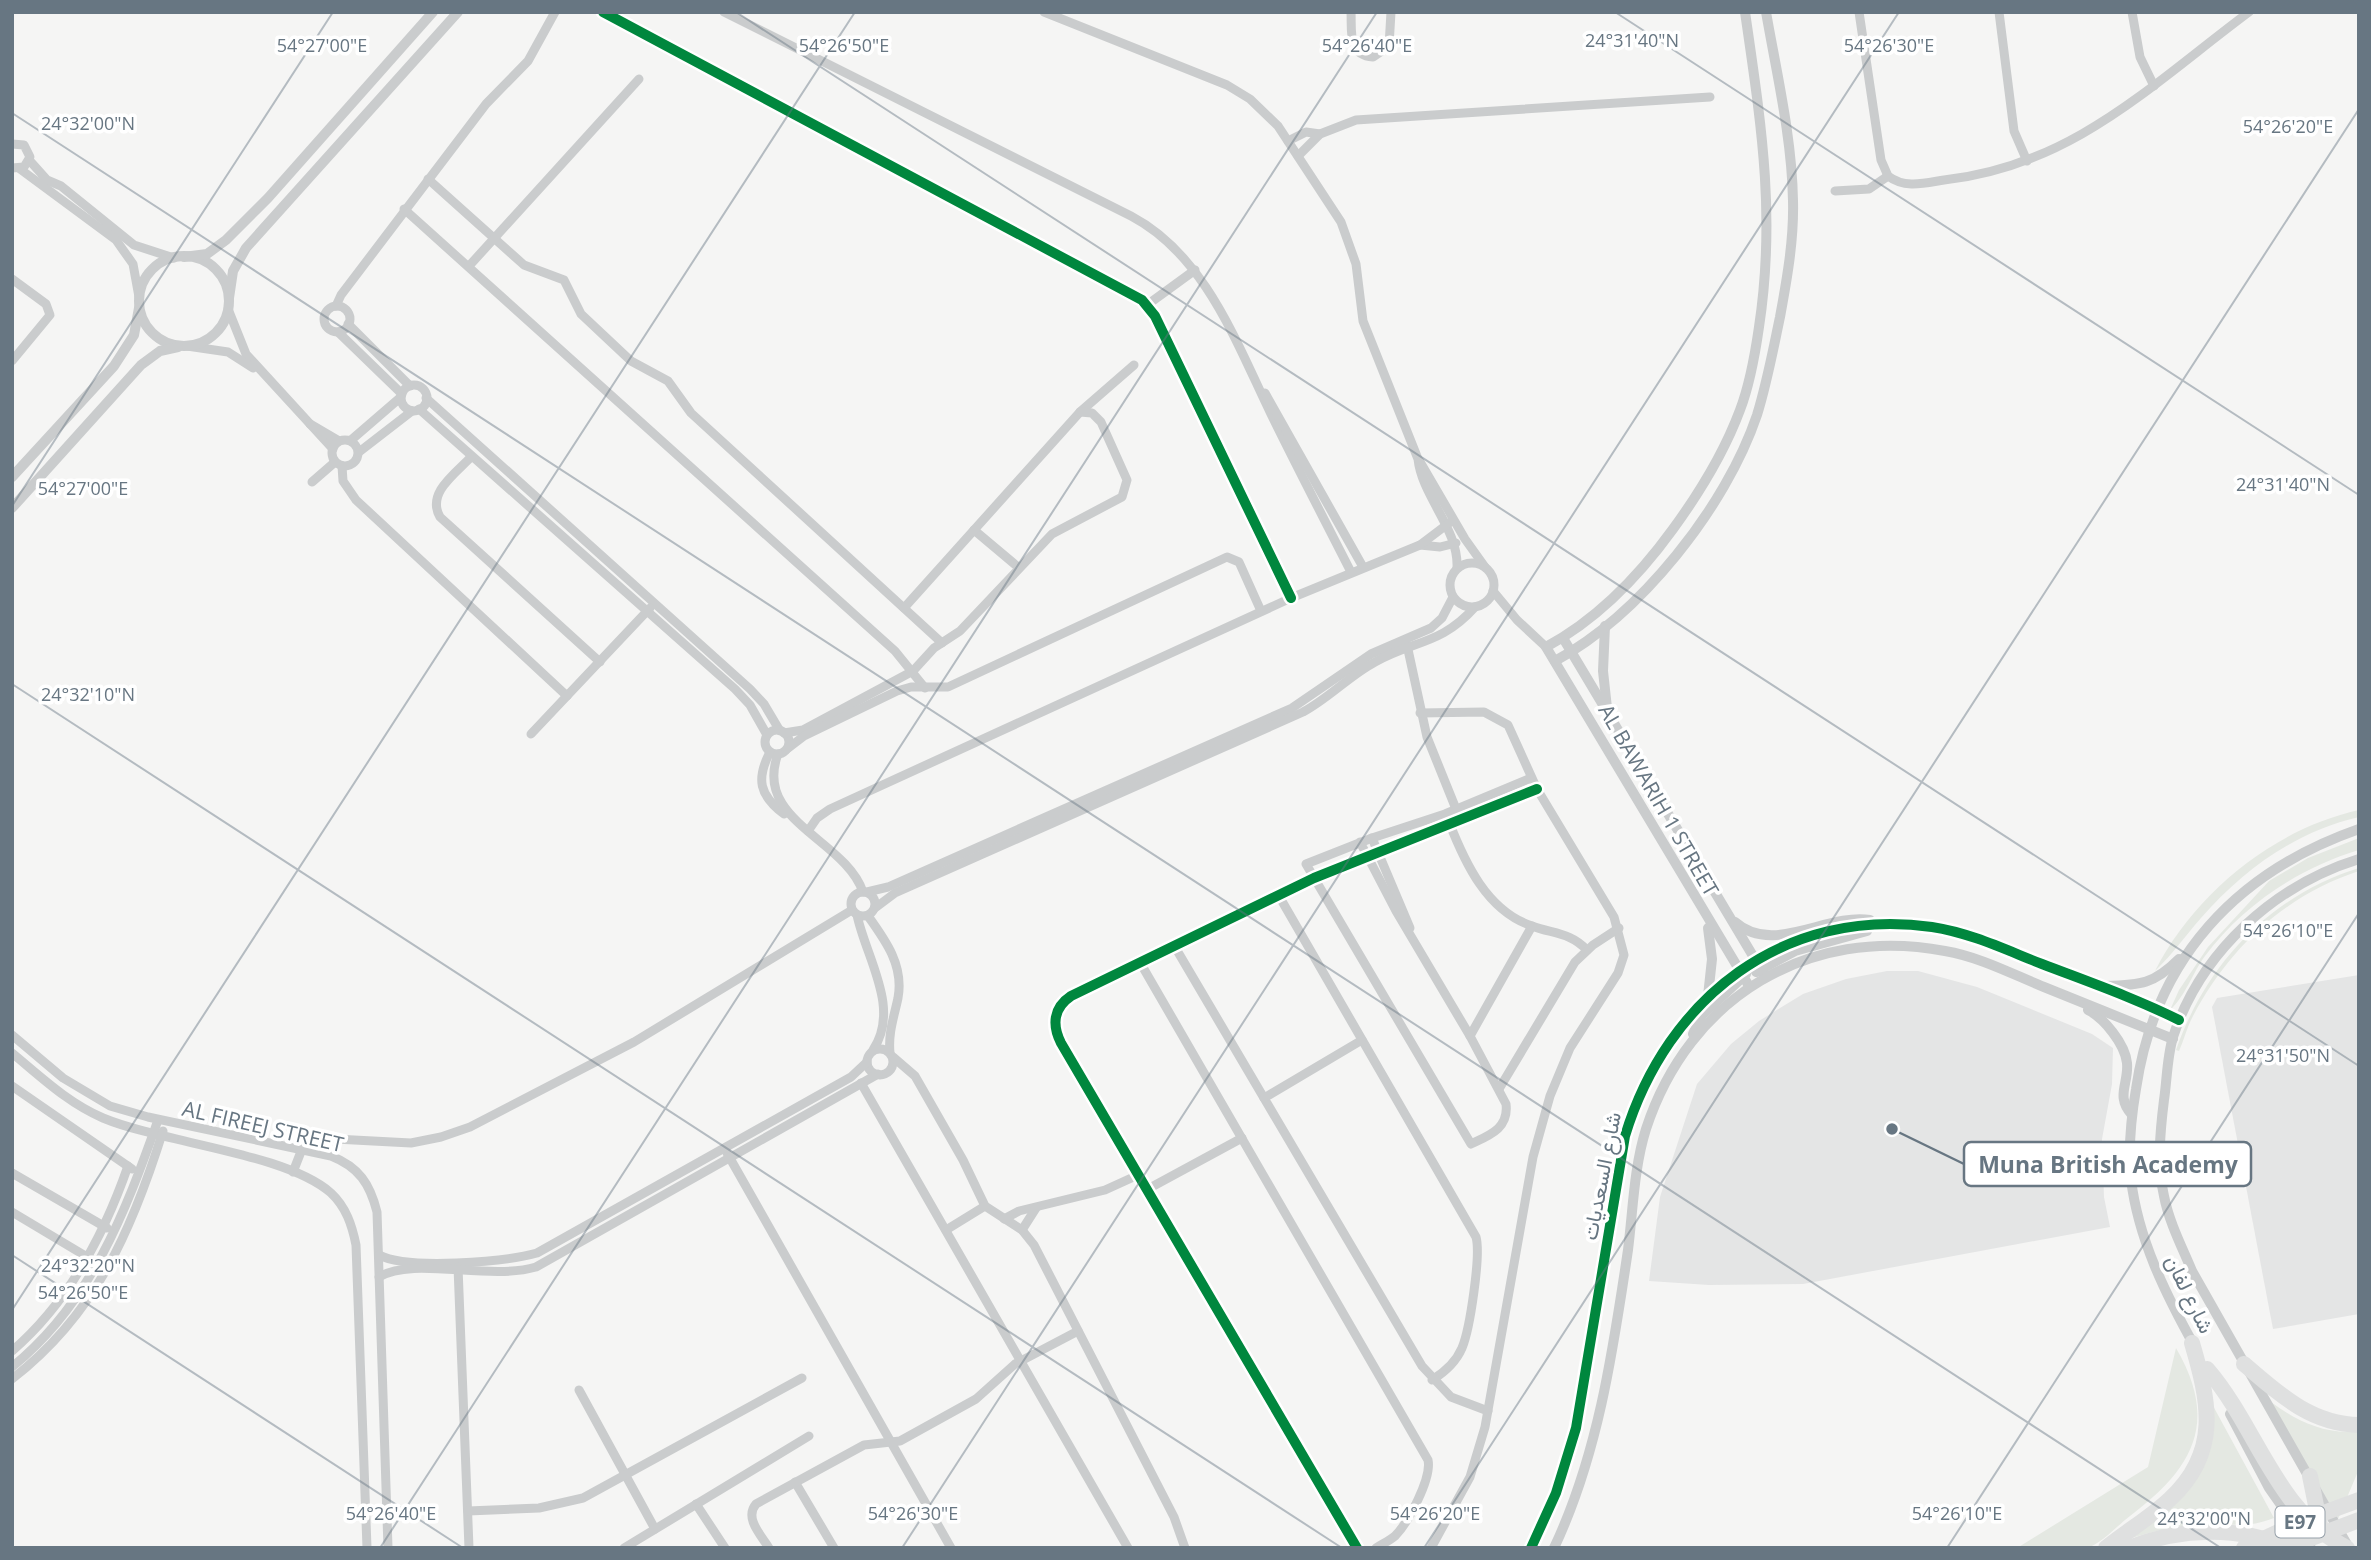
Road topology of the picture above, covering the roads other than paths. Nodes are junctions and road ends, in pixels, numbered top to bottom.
1 (433, 12) edge
2 (458, 12) edge
3 (555, 12) edge
4 (603, 12) edge
5 (724, 12) edge
6 (1044, 12) edge
7 (1351, 12) edge
8 (1391, 12) edge
9 (1745, 12) edge
10 (1766, 12) edge
11 (1858, 12) edge
12 (1999, 12) edge
13 (2132, 12) edge
14 (2249, 12) edge
15 (639, 79) dead end
16 (2154, 86) junction
17 (1710, 97) dead end
18 (1320, 134) junction
19 (1288, 141) junction
20 (12, 144) edge
21 (1298, 156) junction
22 (30, 161) junction
23 (2027, 161) junction
24 (16, 169) edge
25 (1888, 176) junction
26 (428, 179) junction
27 (1835, 191) dead end
28 (404, 209) junction
29 (88, 214) junction
30 (494, 238) junction
31 (179, 257) junction
32 (469, 266) junction
33 (1195, 270) junction
34 (1766, 275) junction
35 (1788, 276) junction
36 (12, 278) edge
37 (139, 301) junction
38 (229, 303) junction
39 (1147, 305) junction
40 (336, 306) junction
41 (348, 324) junction
42 (338, 332) junction
43 (184, 346) junction
44 (12, 361) edge
45 (388, 363) junction
46 (1134, 365) dead end
47 (379, 371) junction
48 (260, 373) junction
49 (411, 386) junction
50 (401, 395) junction
51 (426, 398) junction
52 (416, 410) junction
53 (1080, 411) junction
54 (1286, 434) junction
55 (350, 441) junction
56 (336, 445) junction
57 (359, 452) junction
58 (471, 457) junction
59 (339, 464) junction
60 (12, 477) edge
61 (312, 482) dead end
62 (1324, 493) junction
63 (1314, 498) junction
64 (12, 508) edge
65 (1449, 523) junction
66 (974, 530) junction
67 (1465, 539) junction
68 (1420, 545) junction
69 (1454, 545) junction
70 (1018, 567) junction
71 (1363, 567) junction
72 (1457, 568) junction
73 (1486, 569) junction
74 (1351, 572) junction
75 (1493, 591) junction
76 (1453, 597) junction
77 (1290, 598) junction
78 (654, 604) junction
79 (1475, 607) junction
80 (904, 608) junction
81 (1261, 611) junction
82 (647, 612) junction
83 (1605, 626) junction
84 (1563, 638) junction
85 (942, 643) junction
86 (1407, 645) junction
87 (1546, 647) junction
88 (1572, 652) junction
89 (1555, 661) junction
90 (600, 662) junction
91 (914, 671) junction
92 (925, 688) junction
93 (567, 696) junction
94 (1420, 713) junction
95 (1608, 714) junction
96 (782, 732) junction
97 (531, 734) dead end
98 (767, 735) junction
99 (778, 752) junction
100 (1531, 778) junction
101 (1536, 789) junction
102 (1087, 804) junction
103 (1456, 809) junction
104 (1446, 814) junction
105 (1450, 825) junction
106 (2359, 829) edge
107 (808, 831) junction
108 (1372, 838) junction
109 (1360, 842) junction
110 (1378, 852) junction
111 (1367, 856) junction
112 (2359, 859) edge
113 (1314, 878) junction
114 (865, 892) junction
115 (1279, 895) junction
116 (875, 908) junction
117 (855, 913) junction
118 (1728, 914) junction
119 (868, 916) junction
120 (1707, 922) junction
121 (1894, 924) junction
122 (1532, 926) junction
123 (1619, 929) junction
124 (1411, 933) junction
125 (2194, 945) junction
126 (1175, 947) junction
127 (1587, 950) junction
128 (1141, 964) junction
129 (1760, 967) junction
130 (1743, 979) junction
131 (2102, 986) junction
132 (2045, 987) junction
133 (1708, 996) junction
134 (2156, 1009) junction
135 (2179, 1020) junction
136 (2147, 1029) junction
137 (12, 1035) edge
138 (1470, 1036) junction
139 (2172, 1039) junction
140 (1362, 1040) junction
141 (873, 1050) junction
142 (12, 1053) edge
143 (891, 1055) junction
144 (867, 1062) junction
145 (878, 1074) junction
146 (861, 1083) junction
147 (12, 1086) edge
148 (1499, 1088) junction
149 (1264, 1098) junction
150 (2132, 1115) junction
151 (162, 1120) junction
152 (773, 1127) junction
153 (158, 1134) junction
154 (1242, 1138) junction
155 (302, 1149) junction
156 (727, 1153) junction
157 (128, 1166) junction
158 (293, 1172) junction
159 (12, 1173) edge
160 (138, 1174) junction
161 (1138, 1175) junction
162 (147, 1181) junction
163 (1146, 1190) junction
164 (985, 1206) junction
165 (1036, 1209) junction
166 (12, 1212) edge
167 (1004, 1219) junction
168 (104, 1226) junction
169 (946, 1230) junction
170 (1022, 1230) junction
171 (120, 1235) junction
172 (562, 1241) junction
173 (568, 1251) junction
174 (379, 1255) junction
175 (87, 1258) junction
176 (458, 1261) junction
177 (99, 1264) junction
178 (108, 1269) junction
179 (458, 1272) junction
180 (379, 1277) junction
181 (1078, 1331) junction
182 (2192, 1343) junction
183 (12, 1351) edge
184 (1020, 1361) junction
185 (25, 1362) junction
186 (2244, 1364) junction
187 (12, 1367) edge
188 (2207, 1369) junction
189 (802, 1378) dead end
190 (12, 1379) edge
191 (1432, 1380) junction
192 (579, 1390) dead end
193 (1488, 1411) junction
194 (2359, 1425) edge
195 (809, 1436) dead end
196 (891, 1443) junction
197 (624, 1476) junction
198 (2310, 1476) junction
199 (795, 1482) junction
200 (2359, 1493) edge
201 (2359, 1500) edge
202 (696, 1504) junction
203 (468, 1511) junction
204 (2359, 1520) edge
205 (655, 1529) junction
206 (2324, 1542) edge
207 (367, 1548) edge
208 (388, 1548) edge
209 (469, 1548) edge
210 (625, 1548) edge
211 (725, 1548) edge
212 (769, 1548) edge
213 (834, 1548) edge
214 (951, 1548) edge
215 (1128, 1548) edge
216 (1185, 1548) edge
217 (1357, 1548) edge
218 (1376, 1548) edge
219 (1431, 1548) edge
220 (1531, 1548) edge
221 (1554, 1548) edge
222 (2106, 1548) edge
223 (2129, 1548) edge
224 (2244, 1548) edge
225 (2285, 1548) edge
226 (2291, 1548) edge
227 (2311, 1548) edge
228 (2349, 1548) edge

1 - 31 street
2 - 38 street
3 - 26 street
4 - 39 street
5 - 33 street
6 - 19 street
7 - 8 street
9 - 34 street
10 - 35 street
11 - 25 street
12 - 23 street
13 - 16 street
14 - 16 street
15 - 30 street
16 - 23 street
17 - 18 street
18 - 19 street
18 - 21 street
19 - 21 street
20 - 22 street
21 - 65 street
22 - 24 street
22 - 29 street
23 - 25 street
24 - 29 street
25 - 27 street
26 - 28 street
26 - 30 street
28 - 32 street
28 - 40 street
29 - 31 street
29 - 37 street
30 - 32 street
30 - 80 street
31 - 37 street
31 - 38 street
32 - 91 street
33 - 39 street
33 - 54 street
34 - 35 street
34 - 84 street
35 - 83 street
36 - 44 street
37 - 43 street
37 - 60 street
38 - 43 street
38 - 48 street
39 - 77 street
40 - 41 street
40 - 42 street
41 - 42 street
41 - 45 street
42 - 47 street
43 - 48 street
43 - 64 street
45 - 47 street
45 - 49 street
46 - 53 street
47 - 50 street
48 - 56 street
49 - 50 street
49 - 51 street
50 - 52 street
50 - 55 street
51 - 52 street
51 - 78 street
52 - 57 street
52 - 58 street
53 - 66 street
53 - 70 street
54 - 62 street
54 - 63 street
55 - 56 street
55 - 57 street
56 - 59 street
57 - 59 street
58 - 82 street
58 - 90 street
59 - 61 street
59 - 93 street
62 - 63 street
62 - 71 street
63 - 74 street
65 - 67 street
65 - 68 street
65 - 69 street
66 - 70 street
66 - 80 street
67 - 69 street
67 - 73 street
68 - 69 street
68 - 71 street
69 - 72 street
70 - 85 street
71 - 74 street
72 - 73 street
72 - 76 street
73 - 75 street
74 - 77 street
75 - 79 street
75 - 87 street
76 - 79 street
76 - 86 street
77 - 81 street
78 - 82 street
78 - 96 street
79 - 86 street
80 - 85 street
81 - 92 street
81 - 107 street
82 - 90 street
82 - 98 street
83 - 88 street
83 - 95 street
84 - 87 street
84 - 88 street, AL BAWARIH 1 STREET
85 - 91 street
86 - 94 street
86 - 102 street
87 - 89 street, AL BAWARIH 1 STREET
88 - 89 street
88 - 95 street, AL BAWARIH 1 STREET
89 - 120 street, AL BAWARIH 1 STREET
90 - 93 street
91 - 92 street
91 - 96 street
92 - 99 street
93 - 97 street
94 - 100 street
94 - 103 street
95 - 118 street, AL BAWARIH 1 STREET
96 - 98 street
96 - 99 street
98 - 99 street
99 - 107 street
100 - 101 street
100 - 103 street
101 - 105 street
101 - 123 street
102 - 114 street
102 - 116 street
103 - 104 street
104 - 105 street
104 - 108 street
105 - 110 street
105 - 122 street
106 - 125 street
107 - 114 street
108 - 109 street
108 - 110 street
109 - 111 street
109 - 113 street
110 - 111 street
110 - 124 street
111 - 113 street
111 - 124 street
112 - 135 street
113 - 115 street
113 - 148 street
114 - 116 street
114 - 117 street
115 - 126 street
115 - 140 street
116 - 119 street
117 - 119 street
117 - 141 street
117 - 155 street
118 - 121 street
118 - 129 street, AL BAWARIH 1 STREET
119 - 143 street
120 - 130 street, AL BAWARIH 1 STREET
120 - 133 street
121 - 129 street, شارع السعديات
121 - 131 street, شارع السعديات
122 - 127 street
122 - 138 street
123 - 127 street
123 - 193 street
124 - 138 street
125 - 131 street
125 - 134 street
126 - 128 street
126 - 149 street
127 - 148 street
128 - 154 street
128 - 161 street
129 - 130 street, شارع السعديات
129 - 130 street, شارع السعديات
129 - 132 street, شارع السعديات
130 - 133 street, شارع السعديات
130 - 221 street, شارع السعديات
131 - 134 street, شارع السعديات
132 - 136 street, شارع السعديات
132 - 150 street
133 - 220 street, شارع السعديات
134 - 135 street, شارع السعديات
134 - 136 street, شارع لفان
135 - 139 street, شارع لفان
136 - 139 street, شارع السعديات
136 - 150 street, شارع لفان
137 - 151 street, AL FIREEJ STREET
138 - 148 street
139 - 186 street, شارع لفان
140 - 149 street
140 - 191 street
141 - 143 street
141 - 144 street
142 - 153 street, AL FIREEJ STREET
143 - 145 street
143 - 164 street
144 - 145 street
144 - 152 street
145 - 146 street
146 - 152 street
146 - 169 street
147 - 157 street
149 - 191 street
150 - 182 street, شارع لفان
151 - 153 street
151 - 155 street, AL FIREEJ STREET
152 - 156 street
153 - 158 street, AL FIREEJ STREET
153 - 160 street
153 - 162 street
154 - 163 street
154 - 218 street
155 - 158 street
155 - 174 street, AL FIREEJ STREET
156 - 172 street
156 - 173 street
156 - 196 street
157 - 160 street
157 - 168 street
158 - 207 street, AL FIREEJ STREET
159 - 168 street
160 - 162 street
160 - 171 street
161 - 163 street
161 - 165 street
162 - 171 street
163 - 217 street
164 - 167 street
164 - 169 street
165 - 167 street
165 - 170 street
166 - 175 street
167 - 170 street
168 - 171 street
168 - 175 street
169 - 184 street
170 - 181 street
171 - 177 street
171 - 178 street
172 - 173 street
172 - 176 street
173 - 179 street
174 - 176 street
174 - 180 street, AL FIREEJ STREET
175 - 177 street
175 - 183 street
176 - 179 street
177 - 178 street
177 - 185 street
178 - 185 street
179 - 180 street
179 - 203 street
180 - 208 street, AL FIREEJ STREET
181 - 184 street
181 - 216 street
182 - 188 street, شارع لفان
182 - 222 highway
184 - 196 street
184 - 215 street
185 - 187 street
185 - 190 street
186 - 194 highway
186 - 198 street, شارع لفان
188 - 206 highway
188 - 227 street, شارع لفان
189 - 197 street
191 - 193 street
192 - 197 street
193 - 219 street
195 - 202 street
196 - 199 street
196 - 214 street
197 - 203 street
197 - 205 street
198 - 206 highway
198 - 228 street, شارع لفان
199 - 212 street
199 - 213 street
200 - 228 highway
201 - 224 highway, E97
202 - 205 street
202 - 211 street
203 - 209 street
204 - 225 highway
205 - 210 street
206 - 228 highway
223 - 226 highway

